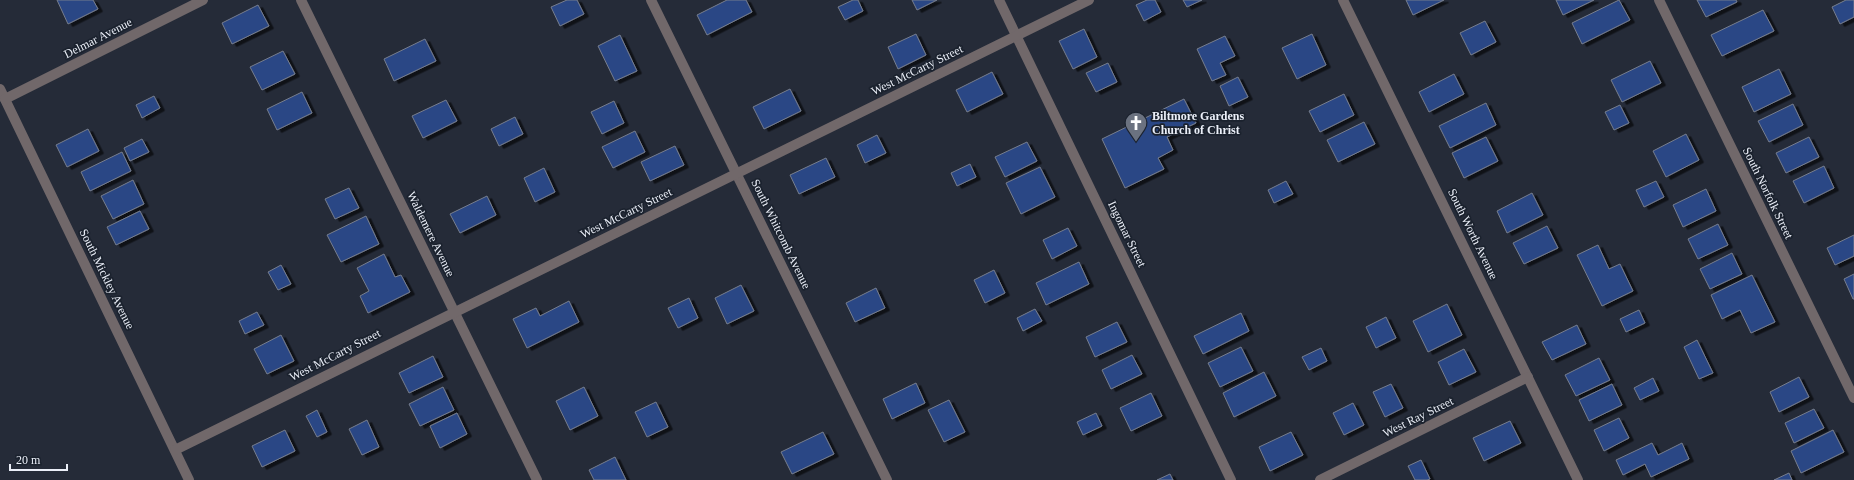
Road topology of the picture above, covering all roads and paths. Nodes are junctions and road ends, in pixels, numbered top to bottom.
1 (204, 0) edge
2 (301, 0) edge
3 (651, 0) edge
4 (999, 0) edge
5 (1089, 0) edge
6 (1343, 0) edge
7 (1659, 0) edge
8 (1017, 36) junction
9 (0, 89) edge
10 (5, 99) junction
11 (736, 174) junction
12 (454, 310) junction
13 (1528, 377) junction
14 (1854, 398) edge
15 (175, 450) junction
16 (189, 480) edge
17 (537, 480) edge
18 (887, 480) edge
19 (1231, 480) edge
20 (1320, 480) edge
21 (1578, 480) edge

1 - 10 street, Delmar Avenue
2 - 12 street, Waldemere Avenue
3 - 11 street, South Whitcomb Avenue
4 - 8 street, Ingomar Street
5 - 8 street, West McCarty Street
6 - 13 street, South Worth Avenue
7 - 14 street, South Norfolk Street
8 - 11 street, West McCarty Street
8 - 19 street, Ingomar Street
9 - 10 street, South Mickley Avenue
10 - 15 street, South Mickley Avenue
11 - 12 street, West McCarty Street
11 - 18 street, South Whitcomb Avenue
12 - 15 street, West McCarty Street
12 - 17 street, Waldemere Avenue
13 - 20 street, West Ray Street
13 - 21 street, South Worth Avenue
15 - 16 street, South Mickley Avenue

